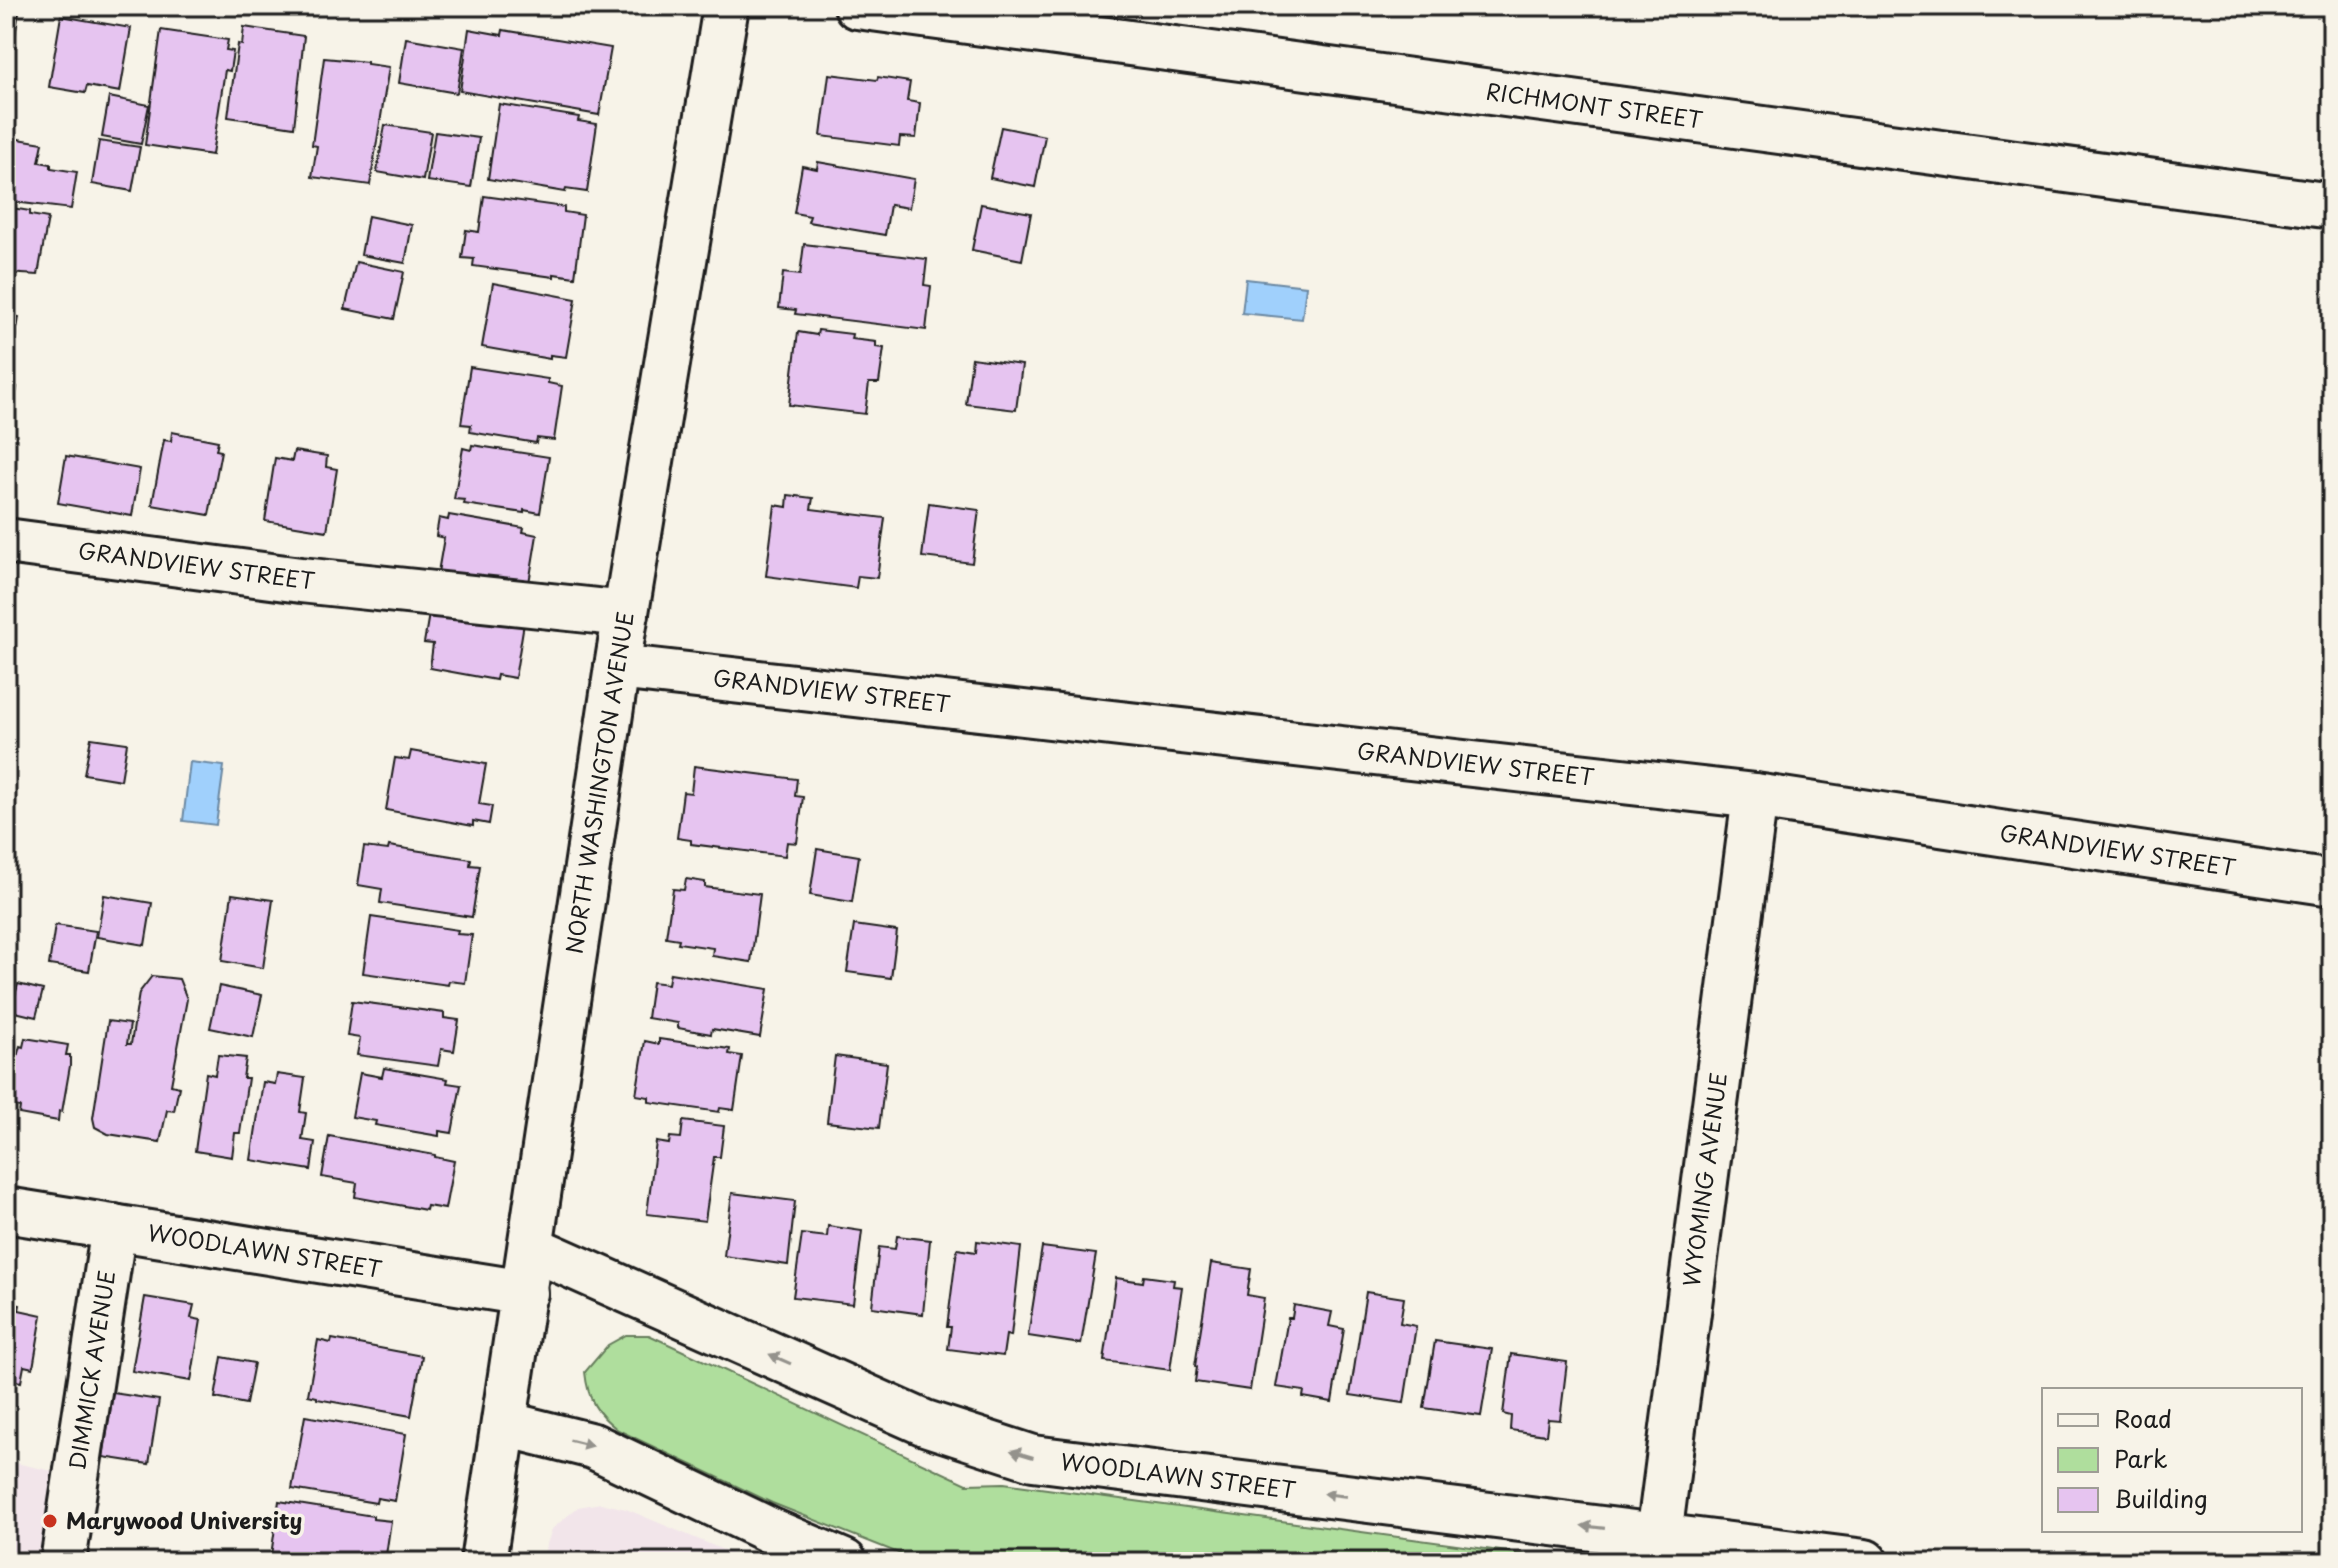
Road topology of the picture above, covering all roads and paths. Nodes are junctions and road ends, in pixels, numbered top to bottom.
1 (726, 6) edge
2 (857, 6) edge
3 (2332, 206) edge
4 (6, 541) edge
5 (626, 614) junction
6 (617, 667) junction
7 (1755, 796) junction
8 (2332, 883) edge
9 (6, 1210) edge
10 (114, 1227) junction
11 (532, 1248) junction
12 (525, 1293) junction
13 (505, 1424) junction
14 (1656, 1549) edge
15 (63, 1562) edge
16 (483, 1562) edge
17 (844, 1562) edge
18 (1865, 1562) edge

1 - 5 street, NORTH WASHINGTON AVENUE
2 - 3 street, RICHMONT STREET
4 - 5 street, GRANDVIEW STREET
5 - 6 street, NORTH WASHINGTON AVENUE
6 - 7 street, GRANDVIEW STREET
6 - 11 street, NORTH WASHINGTON AVENUE
7 - 8 street, GRANDVIEW STREET
7 - 14 street, WYOMING AVENUE
9 - 10 street, WOODLAWN STREET
10 - 12 street, WOODLAWN STREET
10 - 15 street, DIMMICK AVENUE
11 - 12 street, NORTH WASHINGTON AVENUE
14 -> 11 street, WOODLAWN STREET
12 - 13 street, NORTH WASHINGTON AVENUE
13 - 16 street, NORTH WASHINGTON AVENUE
13 -> 17 street
14 - 18 street, WOODLAWN STREET

